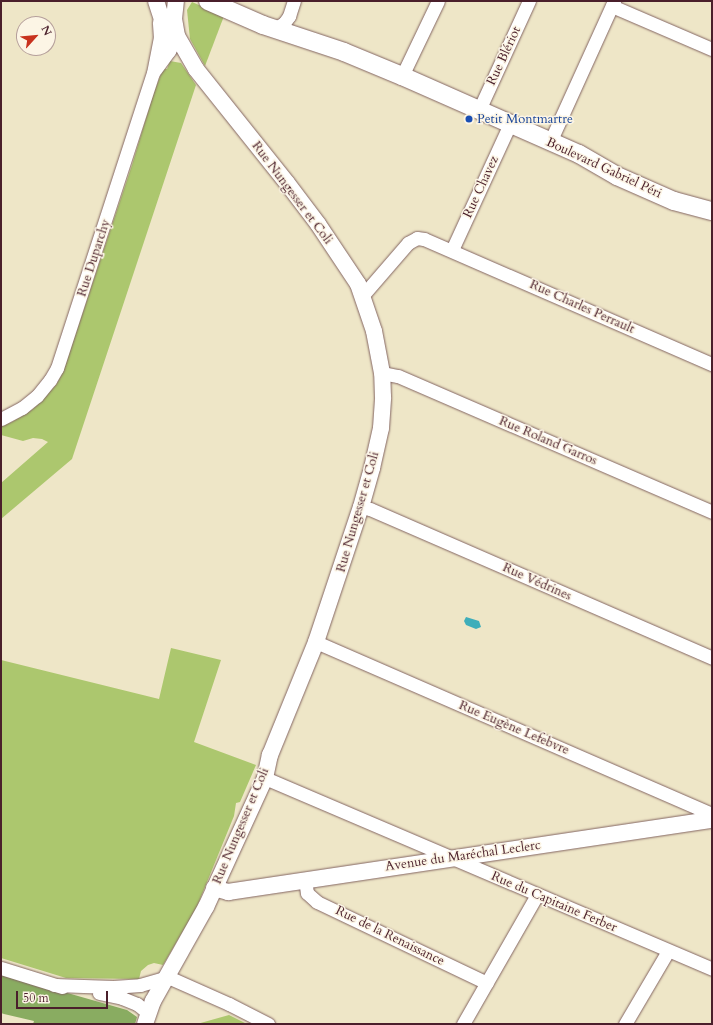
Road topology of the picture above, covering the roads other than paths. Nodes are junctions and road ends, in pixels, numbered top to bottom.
1 (176, 1) edge
2 (208, 1) edge
3 (236, 1) edge
4 (294, 1) edge
5 (438, 1) edge
6 (530, 1) edge
7 (613, 4) edge
8 (157, 5) edge
9 (277, 26) junction
10 (175, 41) junction
11 (712, 49) edge
12 (153, 73) junction
13 (402, 76) junction
14 (479, 110) junction
15 (510, 124) junction
16 (550, 142) junction
17 (712, 211) edge
18 (452, 250) junction
19 (363, 295) junction
20 (712, 364) edge
21 (382, 373) junction
22 (1, 419) edge
23 (361, 507) junction
24 (712, 512) edge
25 (316, 642) junction
26 (712, 658) edge
27 (264, 778) junction
28 (712, 814) edge
29 (712, 820) edge
30 (451, 858) junction
31 (305, 880) junction
32 (214, 888) junction
33 (537, 895) junction
34 (668, 951) junction
35 (1, 968) edge
36 (712, 969) edge
37 (168, 977) junction
38 (487, 983) junction
39 (54, 985) junction
40 (140, 985) junction
41 (149, 1013) edge
42 (268, 1024) edge
43 (463, 1024) edge
44 (625, 1024) edge

1 - 10 street
2 - 9 main road, Boulevard Gabriel Péri
3 - 9 main road, Boulevard Gabriel Péri
4 - 9 street
5 - 13 street
6 - 14 street, Rue Blériot
7 - 11 street
7 - 16 street
8 - 10 street
8 - 12 street, Rue Duparchy
9 - 13 main road, Boulevard Gabriel Péri
10 - 12 street, Rue Duparchy
10 - 19 street, Rue Nungesser et Coli
12 - 22 street, Rue Duparchy
13 - 14 main road, Boulevard Gabriel Péri
14 - 15 main road, Boulevard Gabriel Péri
15 - 16 main road, Boulevard Gabriel Péri
15 - 18 street, Rue Chavez
16 - 17 main road, Boulevard Gabriel Péri
18 - 19 street, Rue Charles Perrault
18 - 20 street, Rue Charles Perrault
19 - 21 street, Rue Nungesser et Coli
21 - 23 street, Rue Nungesser et Coli
21 - 24 street, Rue Roland Garros
23 - 25 street, Rue Nungesser et Coli
23 - 26 street, Rue Védrines
25 - 27 street, Rue Nungesser et Coli
25 - 28 street, Rue Eugène Lefebvre
27 - 30 street, Rue du Capitaine Ferber
27 - 32 street, Rue Nungesser et Coli
29 - 30 street, Avenue du Maréchal Leclerc
30 - 31 street, Avenue du Maréchal Leclerc
30 - 33 street, Rue du Capitaine Ferber
31 - 32 street, Avenue du Maréchal Leclerc
31 - 38 street, Rue de la Renaissance
32 - 37 street, Rue Nungesser et Coli
33 - 34 street, Rue du Capitaine Ferber
33 - 38 street
34 - 36 street, Rue du Capitaine Ferber
34 - 44 street
35 - 39 street
37 - 40 street
37 - 41 street, Rue Nungesser et Coli
37 - 42 street
38 - 43 street
39 - 40 street
39 - 41 street
40 - 41 street

